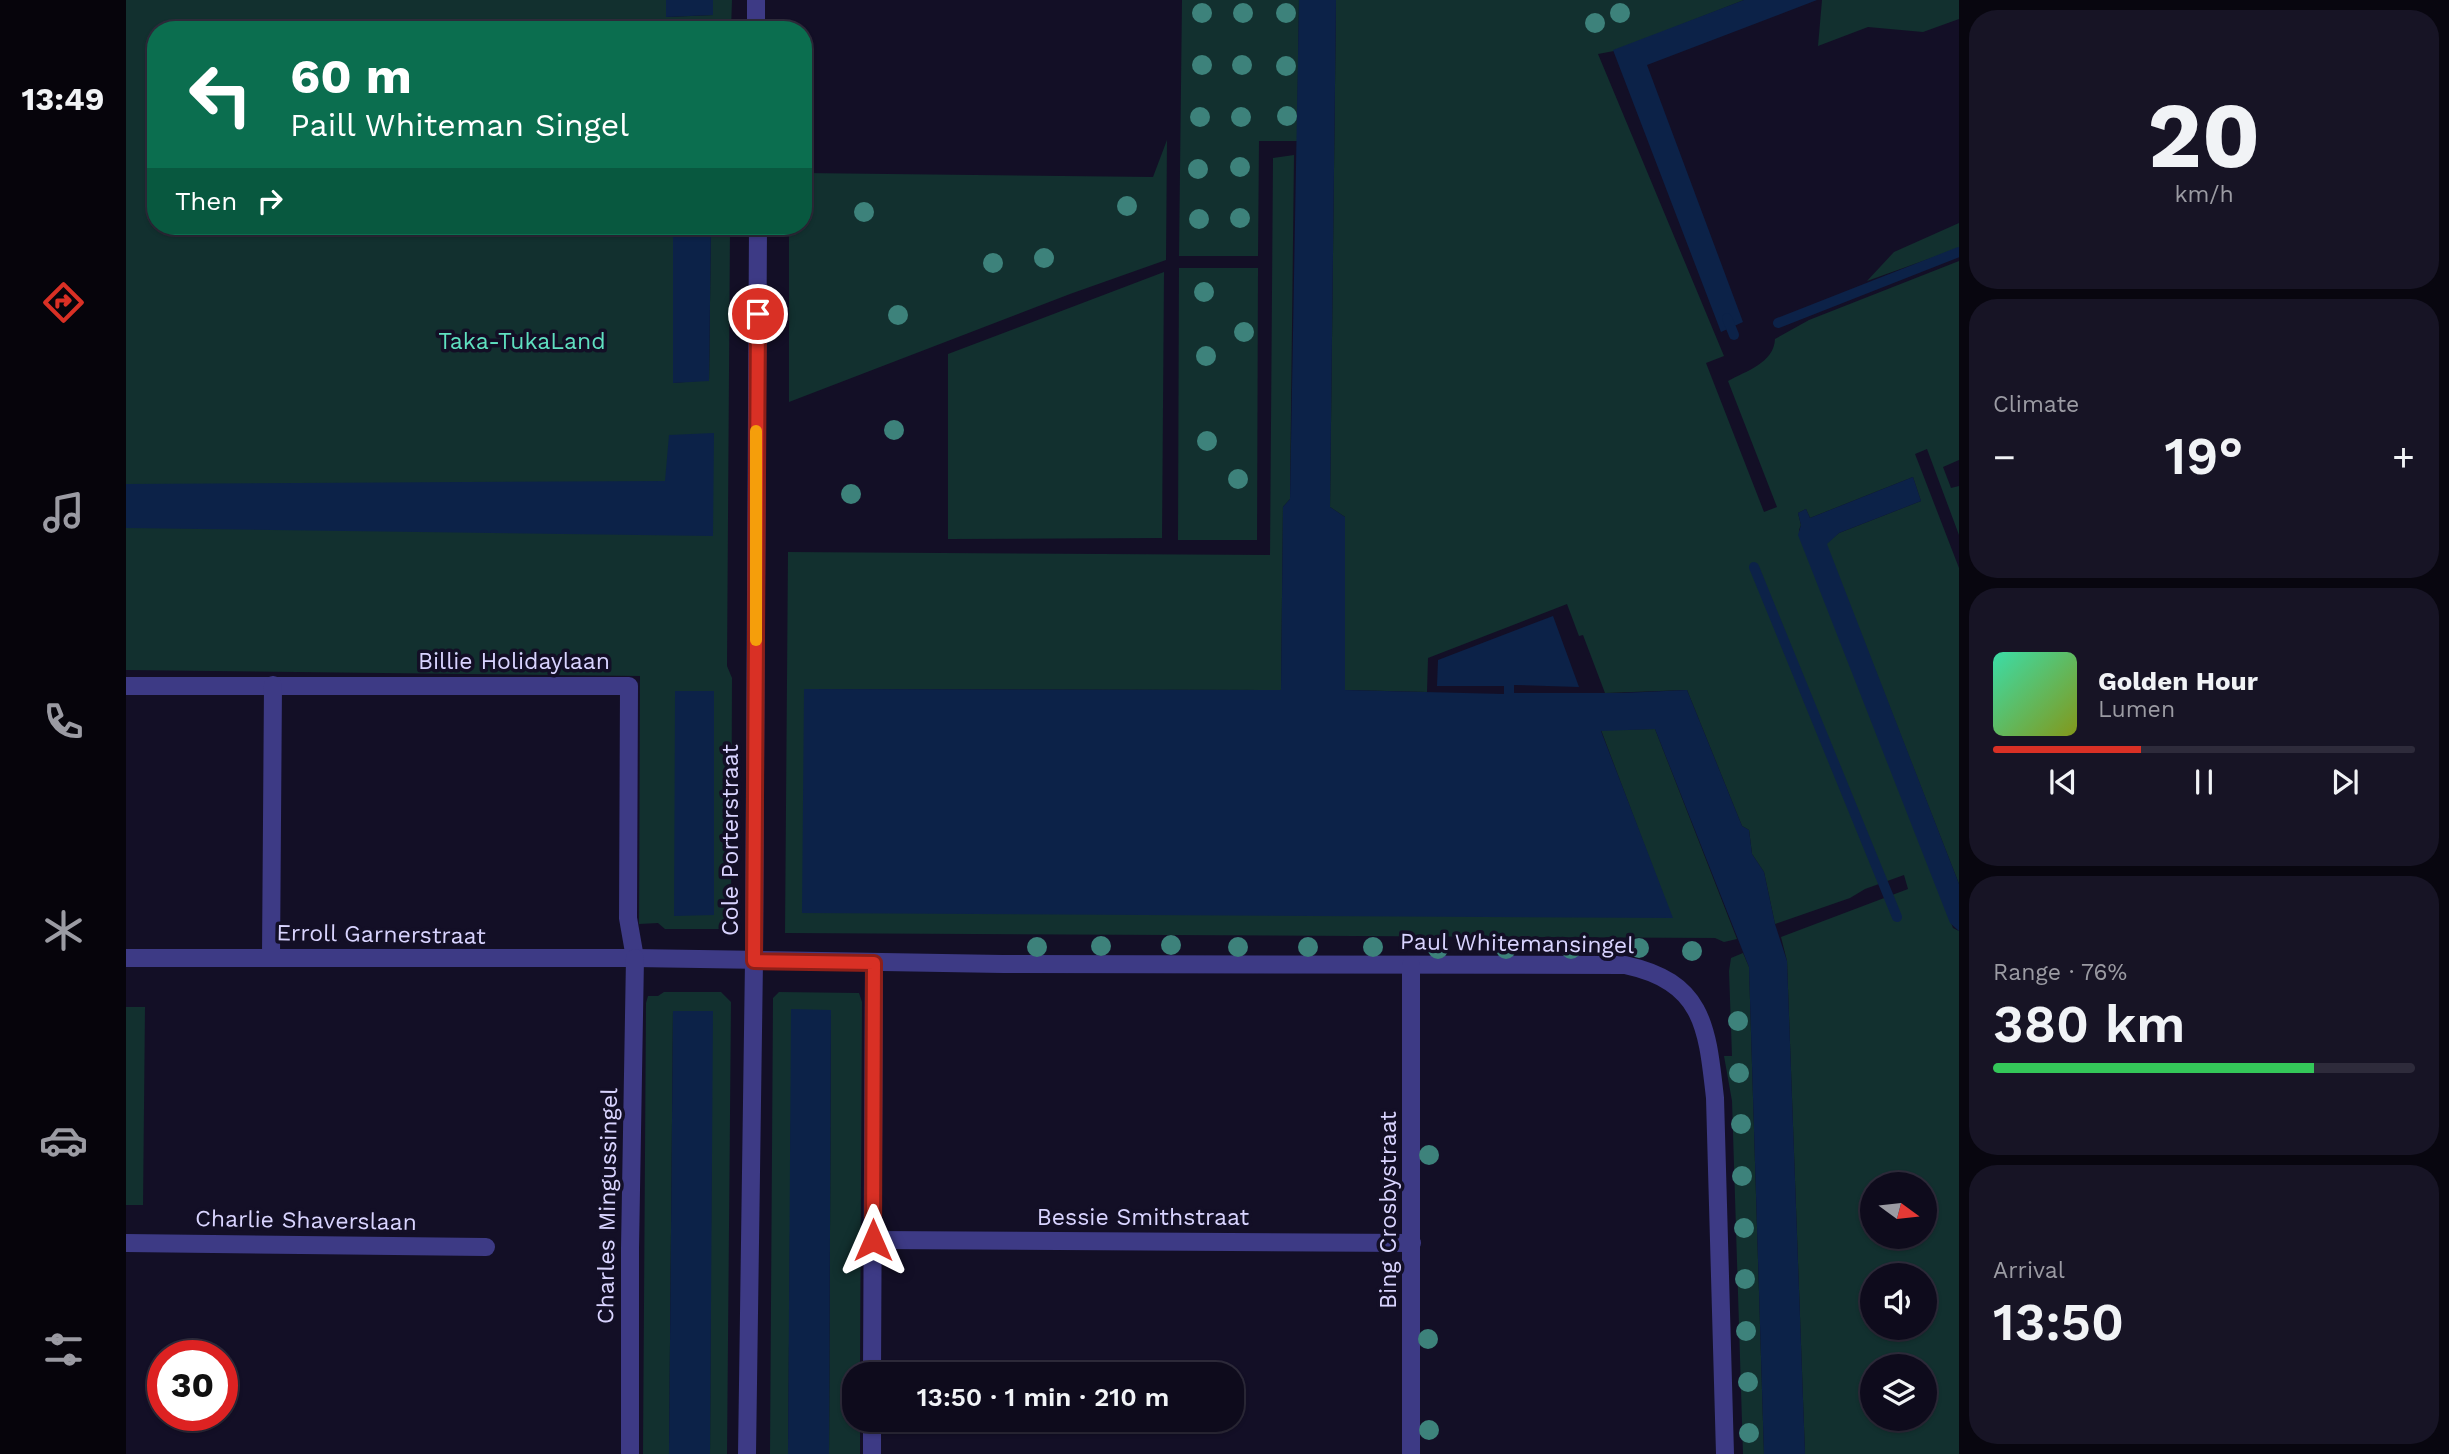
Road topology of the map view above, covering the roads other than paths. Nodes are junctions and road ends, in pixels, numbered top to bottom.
1 (756, 0) edge
2 (756, 21) edge
3 (758, 235) edge
4 (273, 685) junction
5 (126, 686) edge
6 (271, 957) junction
7 (126, 958) edge
8 (635, 958) junction
9 (754, 961) junction
10 (874, 963) junction
11 (1412, 965) junction
12 (873, 1240) junction
13 (126, 1243) edge
14 (1412, 1243) junction
15 (486, 1247) dead end
16 (872, 1362) edge
17 (872, 1432) edge
18 (630, 1454) edge
19 (747, 1454) edge
20 (872, 1454) edge
21 (1411, 1454) edge
22 (1725, 1454) edge

1 - 2 street
3 - 9 street, Cole Porterstraat
4 - 5 street, Billie Holidaylaan
4 - 6 street
4 - 8 street, Billie Holidaylaan
6 - 7 street, Erroll Garnerstraat
6 - 8 street, Erroll Garnerstraat
8 - 9 street, Erroll Garnerstraat
8 - 18 street, Charles Mingussingel
9 - 10 street, Paul Whitemansingel
9 - 19 street, Cole Porterstraat
10 - 11 street, Paul Whitemansingel
10 - 12 street
11 - 14 street, Bing Crosbystraat
11 - 22 street, Paul Whitemansingel
12 - 14 street, Bessie Smithstraat
12 - 16 street
13 - 15 street, Charlie Shaverslaan
14 - 21 street, Bing Crosbystraat
17 - 20 street

